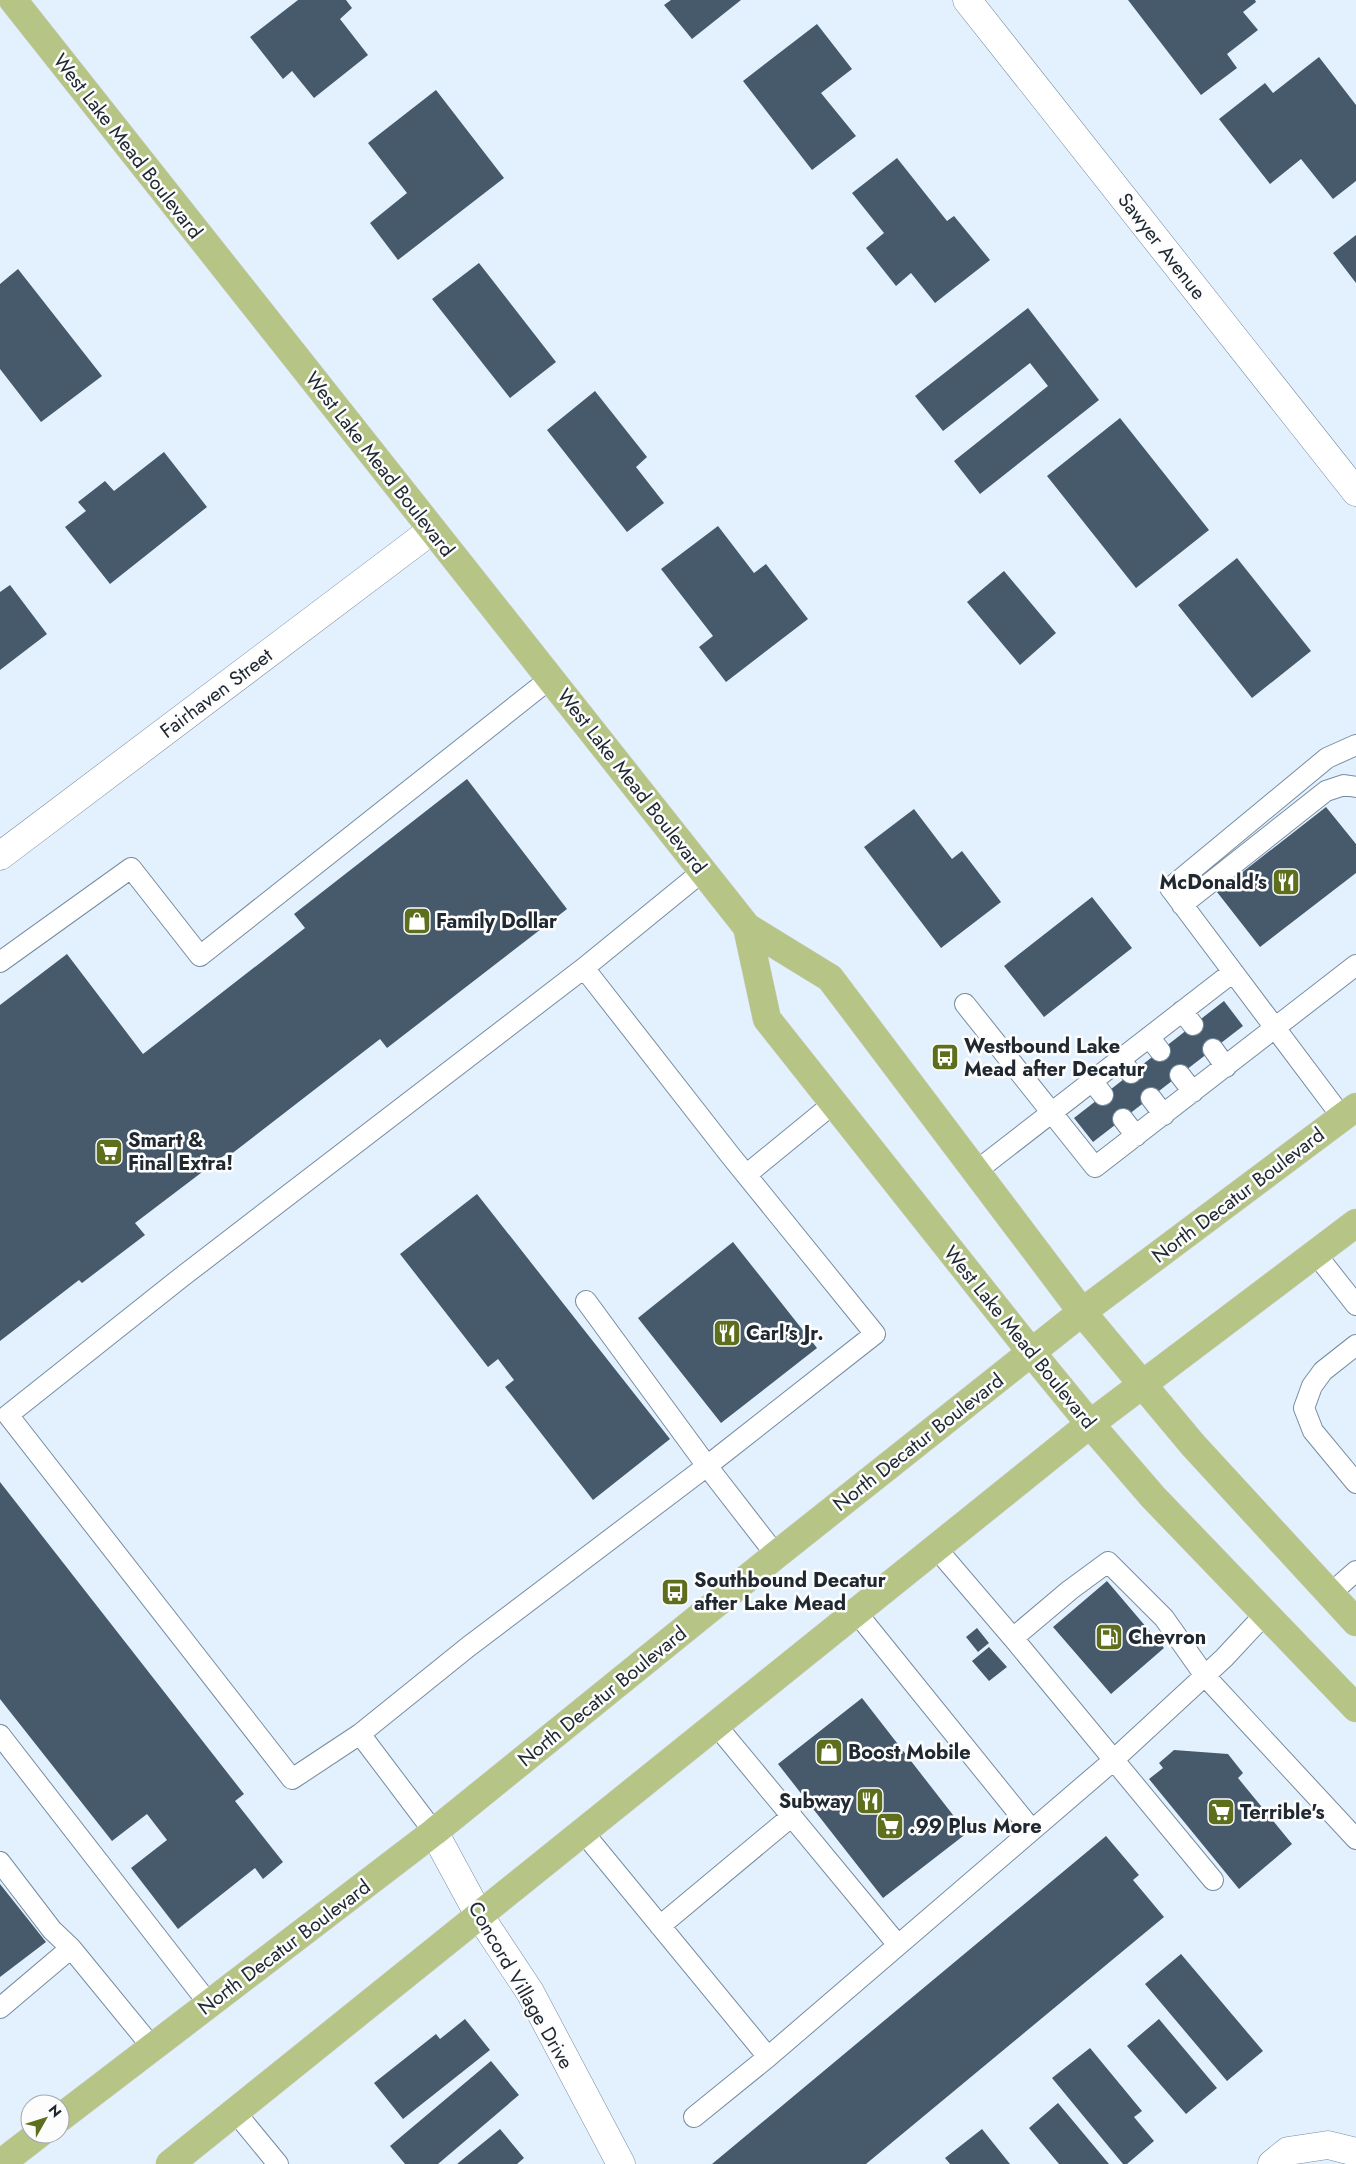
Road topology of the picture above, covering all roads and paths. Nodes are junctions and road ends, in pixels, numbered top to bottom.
1 (13, 0) edge
2 (967, 0) edge
3 (1356, 492) edge
4 (432, 530) junction
5 (551, 678) junction
6 (1356, 745) edge
7 (1356, 787) edge
8 (0, 856) edge
9 (703, 871) junction
10 (1182, 905) junction
11 (747, 927) junction
12 (0, 962) edge
13 (1356, 965) edge
14 (584, 968) junction
15 (1233, 972) junction
16 (965, 1004) dead end
17 (1275, 1028) junction
18 (1213, 1049) dead end
19 (1226, 1067) junction
20 (1180, 1076) dead end
21 (1193, 1092) junction
22 (1151, 1098) dead end
23 (834, 1103) junction
24 (1052, 1112) junction
25 (1349, 1112) edge
26 (1164, 1115) junction
27 (1123, 1119) dead end
28 (1136, 1136) junction
29 (975, 1172) junction
30 (746, 1175) junction
31 (1356, 1223) edge
32 (1316, 1253) junction
33 (586, 1301) dead end
34 (1356, 1305) edge
35 (1082, 1312) junction
36 (1356, 1345) edge
37 (1031, 1352) junction
38 (1142, 1383) junction
39 (1090, 1424) junction
40 (707, 1466) junction
41 (1356, 1483) edge
42 (936, 1548) junction
43 (776, 1555) junction
44 (1356, 1571) edge
45 (1330, 1594) junction
46 (856, 1612) junction
47 (1266, 1614) junction
48 (1356, 1622) edge
49 (1013, 1638) junction
50 (1205, 1676) junction
51 (1356, 1708) edge
52 (716, 1725) junction
53 (360, 1734) junction
54 (0, 1736) edge
55 (1114, 1760) junction
56 (792, 1816) junction
57 (1032, 1830) junction
58 (434, 1832) junction
59 (583, 1832) junction
60 (1356, 1839) edge
61 (0, 1862) edge
62 (1213, 1880) dead end
63 (479, 1915) junction
64 (660, 1926) junction
65 (898, 1945) junction
66 (71, 1948) junction
67 (209, 2004) junction
68 (0, 2008) edge
69 (152, 2048) junction
70 (768, 2056) junction
71 (70, 2110) edge
72 (236, 2112) junction
73 (694, 2117) dead end
74 (26, 2144) edge
75 (1356, 2152) edge
76 (0, 2164) edge
77 (170, 2164) edge
78 (278, 2164) edge
79 (621, 2164) edge
80 (1272, 2164) edge

1 - 4 main road, West Lake Mead Boulevard
2 - 3 street, Sawyer Avenue
4 - 5 main road, West Lake Mead Boulevard
4 - 8 street, Fairhaven Street
5 - 9 main road, West Lake Mead Boulevard
5 - 12 lane
6 - 10 lane
7 - 10 lane
9 - 11 main road, West Lake Mead Boulevard
9 - 14 lane
10 - 15 lane
11 - 23 main road, West Lake Mead Boulevard
11 - 29 main road, West Lake Mead Boulevard
13 - 17 lane
14 - 30 lane
14 - 53 lane
15 - 17 lane
15 - 24 lane
16 - 24 lane
17 - 19 lane
17 - 25 lane
18 - 19 lane
19 - 21 lane
20 - 21 lane
21 - 26 lane
22 - 26 lane
23 - 30 lane
23 - 37 main road, West Lake Mead Boulevard
24 - 28 lane
24 - 29 lane
25 - 35 main road, North Decatur Boulevard
26 - 28 lane
27 - 28 lane
29 - 35 main road, West Lake Mead Boulevard
30 - 40 lane
31 - 32 main road
32 - 34 lane
32 - 38 main road
33 - 40 lane
35 - 37 main road, North Decatur Boulevard
35 - 38 main road, West Lake Mead Boulevard
36 - 41 lane
37 - 39 main road, West Lake Mead Boulevard
37 - 43 main road, North Decatur Boulevard
38 - 39 main road
38 - 45 main road, West Lake Mead Boulevard
39 - 42 main road
39 - 47 main road, West Lake Mead Boulevard
40 - 43 lane
40 - 53 lane
42 - 46 main road
42 - 49 lane
43 - 58 main road, North Decatur Boulevard
44 - 45 lane
45 - 48 main road, West Lake Mead Boulevard
46 - 52 main road
46 - 57 lane
47 - 50 lane
47 - 51 main road, West Lake Mead Boulevard
49 - 50 lane
49 - 55 lane
50 - 55 lane
50 - 60 lane
52 - 56 lane
52 - 59 main road
53 - 58 lane
54 - 67 lane
55 - 57 lane
55 - 62 lane
56 - 64 lane
56 - 65 lane
57 - 65 lane
58 - 63 street, Concord Village Drive
58 - 67 main road, North Decatur Boulevard
59 - 63 main road
59 - 64 lane
61 - 66 lane
63 - 72 main road
63 - 79 street, Concord Village Drive
64 - 70 lane
65 - 70 lane
66 - 68 lane
66 - 69 lane
67 - 69 main road, North Decatur Boulevard
69 - 71 main road, North Decatur Boulevard
70 - 73 lane
72 - 77 main road
72 - 78 lane
74 - 76 main road
75 - 80 street

